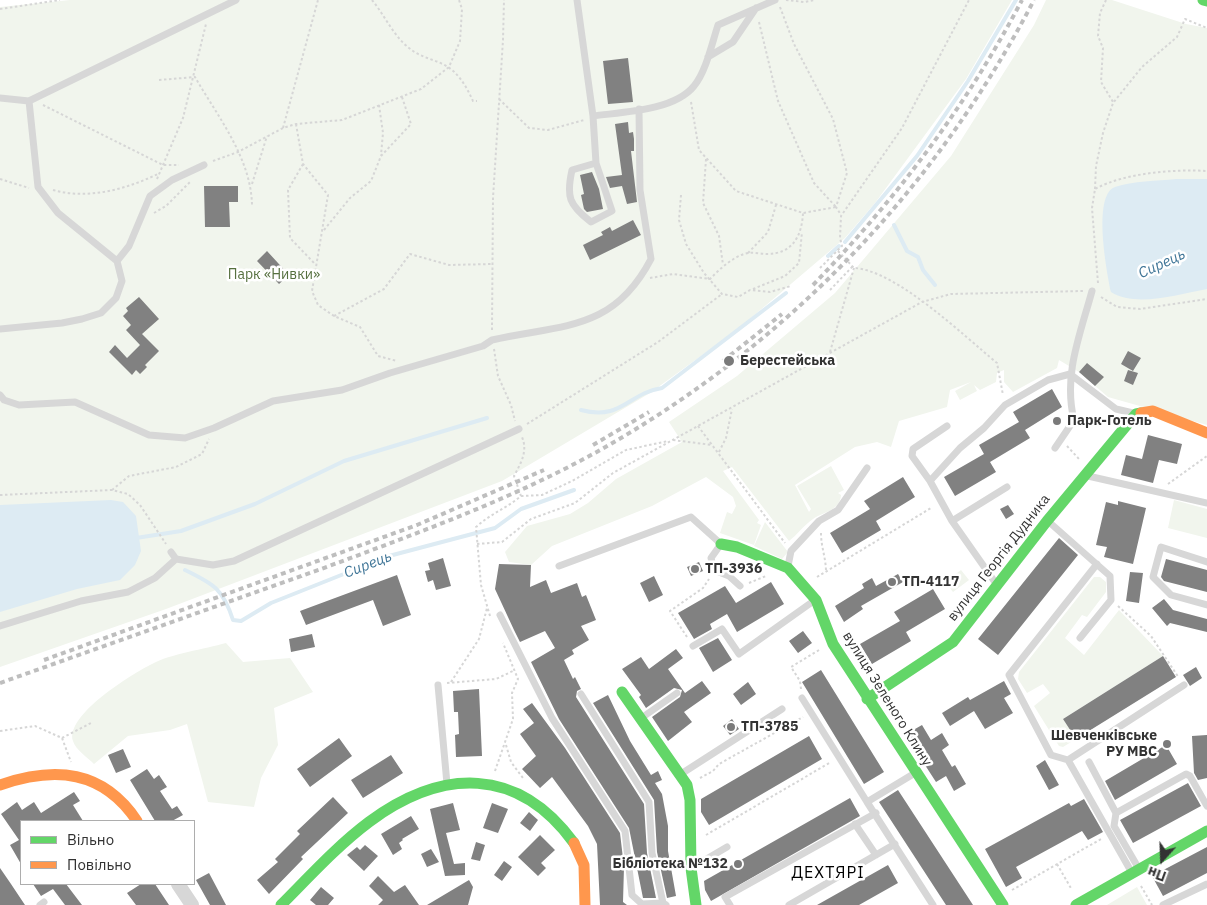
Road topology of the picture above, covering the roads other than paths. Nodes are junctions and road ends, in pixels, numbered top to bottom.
1 (236, 0) edge
2 (577, 0) edge
3 (776, 0) edge
4 (756, 8) junction
5 (708, 57) junction
6 (0, 98) edge
7 (29, 101) junction
8 (640, 109) junction
9 (593, 116) junction
10 (596, 163) junction
11 (204, 165) road end
12 (117, 261) junction
13 (1092, 291) road end
14 (0, 329) edge
15 (1070, 374) junction
16 (0, 395) edge
17 (1136, 414) junction
18 (947, 426) dead end
19 (519, 429) road end
20 (1207, 433) edge
21 (1055, 448) dead end
22 (867, 468) dead end
23 (1085, 470) junction
24 (930, 481) junction
25 (1007, 487) dead end
26 (1207, 502) edge
27 (952, 521) junction
28 (1047, 521) junction
29 (721, 544) junction
30 (1207, 562) edge
31 (1097, 564) junction
32 (559, 566) dead end
33 (788, 568) junction
34 (740, 586) road end
35 (997, 586) junction
36 (816, 600) junction
37 (1207, 605) edge
38 (500, 615) dead end
39 (0, 626) edge
40 (1080, 638) dead end
41 (693, 646) road end
42 (438, 685) road end
43 (1184, 685) road end
44 (622, 692) dead end
45 (581, 694) dead end
46 (677, 694) dead end
47 (802, 698) dead end
48 (867, 699) junction
49 (782, 710) dead end
50 (640, 719) junction
51 (1068, 760) junction
52 (1089, 762) dead end
53 (915, 772) junction
54 (681, 774) junction
55 (447, 784) junction
56 (0, 785) edge
57 (867, 802) junction
58 (1207, 806) edge
59 (876, 813) junction
60 (1116, 813) junction
61 (136, 820) edge
62 (855, 824) junction
63 (1207, 831) edge
64 (896, 844) junction
65 (727, 847) dead end
66 (876, 855) junction
67 (691, 868) junction
68 (1136, 874) junction
69 (1207, 884) edge
70 (179, 885) edge
71 (1075, 900) edge
72 (1001, 901) edge
73 (581, 904) edge
74 (665, 904) edge
75 (192, 905) edge
76 (281, 905) edge
77 (696, 905) edge
78 (730, 905) edge
79 (789, 905) edge
80 (933, 905) edge
81 (1163, 905) edge

1 - 7 lane
2 - 9 lane
3 - 4 lane
4 - 5 lane
4 - 5 lane
5 - 8 lane
6 - 7 lane
7 - 12 lane
8 - 9 lane
8 - 16 lane
9 - 10 lane
10 - 10 lane
11 - 12 lane
12 - 14 lane
13 - 15 lane
15 - 17 lane
15 - 21 lane
15 - 24 lane
17 - 20 street
17 - 23 street, вулиця Георгія Дудника
18 - 24 lane
19 - 39 lane
22 - 33 lane
23 - 26 lane
23 - 28 street, вулиця Георгія Дудника
24 - 27 lane
25 - 27 lane
27 - 35 lane
28 - 31 lane
28 - 35 street, вулиця Георгія Дудника
29 - 32 lane
29 - 33 street, вулиця Зеленого Клину
29 - 34 lane
30 - 37 lane
31 - 40 lane
31 - 51 lane
33 - 36 street, вулиця Зеленого Клину
35 - 48 street, вулиця Георгія Дудника
36 - 41 lane
36 - 48 street, вулиця Зеленого Клину
38 - 74 lane
42 - 55 lane
43 - 51 lane
44 - 50 street
45 - 74 lane
46 - 50 lane
47 - 57 lane
48 - 53 street, вулиця Зеленого Клину
49 - 54 lane
50 - 54 street
51 - 68 lane
52 - 60 lane
53 - 57 lane
53 - 72 street, вулиця Зеленого Клину
54 - 67 street
55 - 73 street
55 - 76 street
56 - 61 street
57 - 59 lane
58 - 60 lane
59 - 62 lane
59 - 64 lane
60 - 68 lane
62 - 66 lane
62 - 78 lane
63 - 68 street
64 - 66 lane
64 - 80 lane
65 - 67 lane
66 - 79 lane
67 - 77 street
68 - 71 street
69 - 81 lane
70 - 75 street

